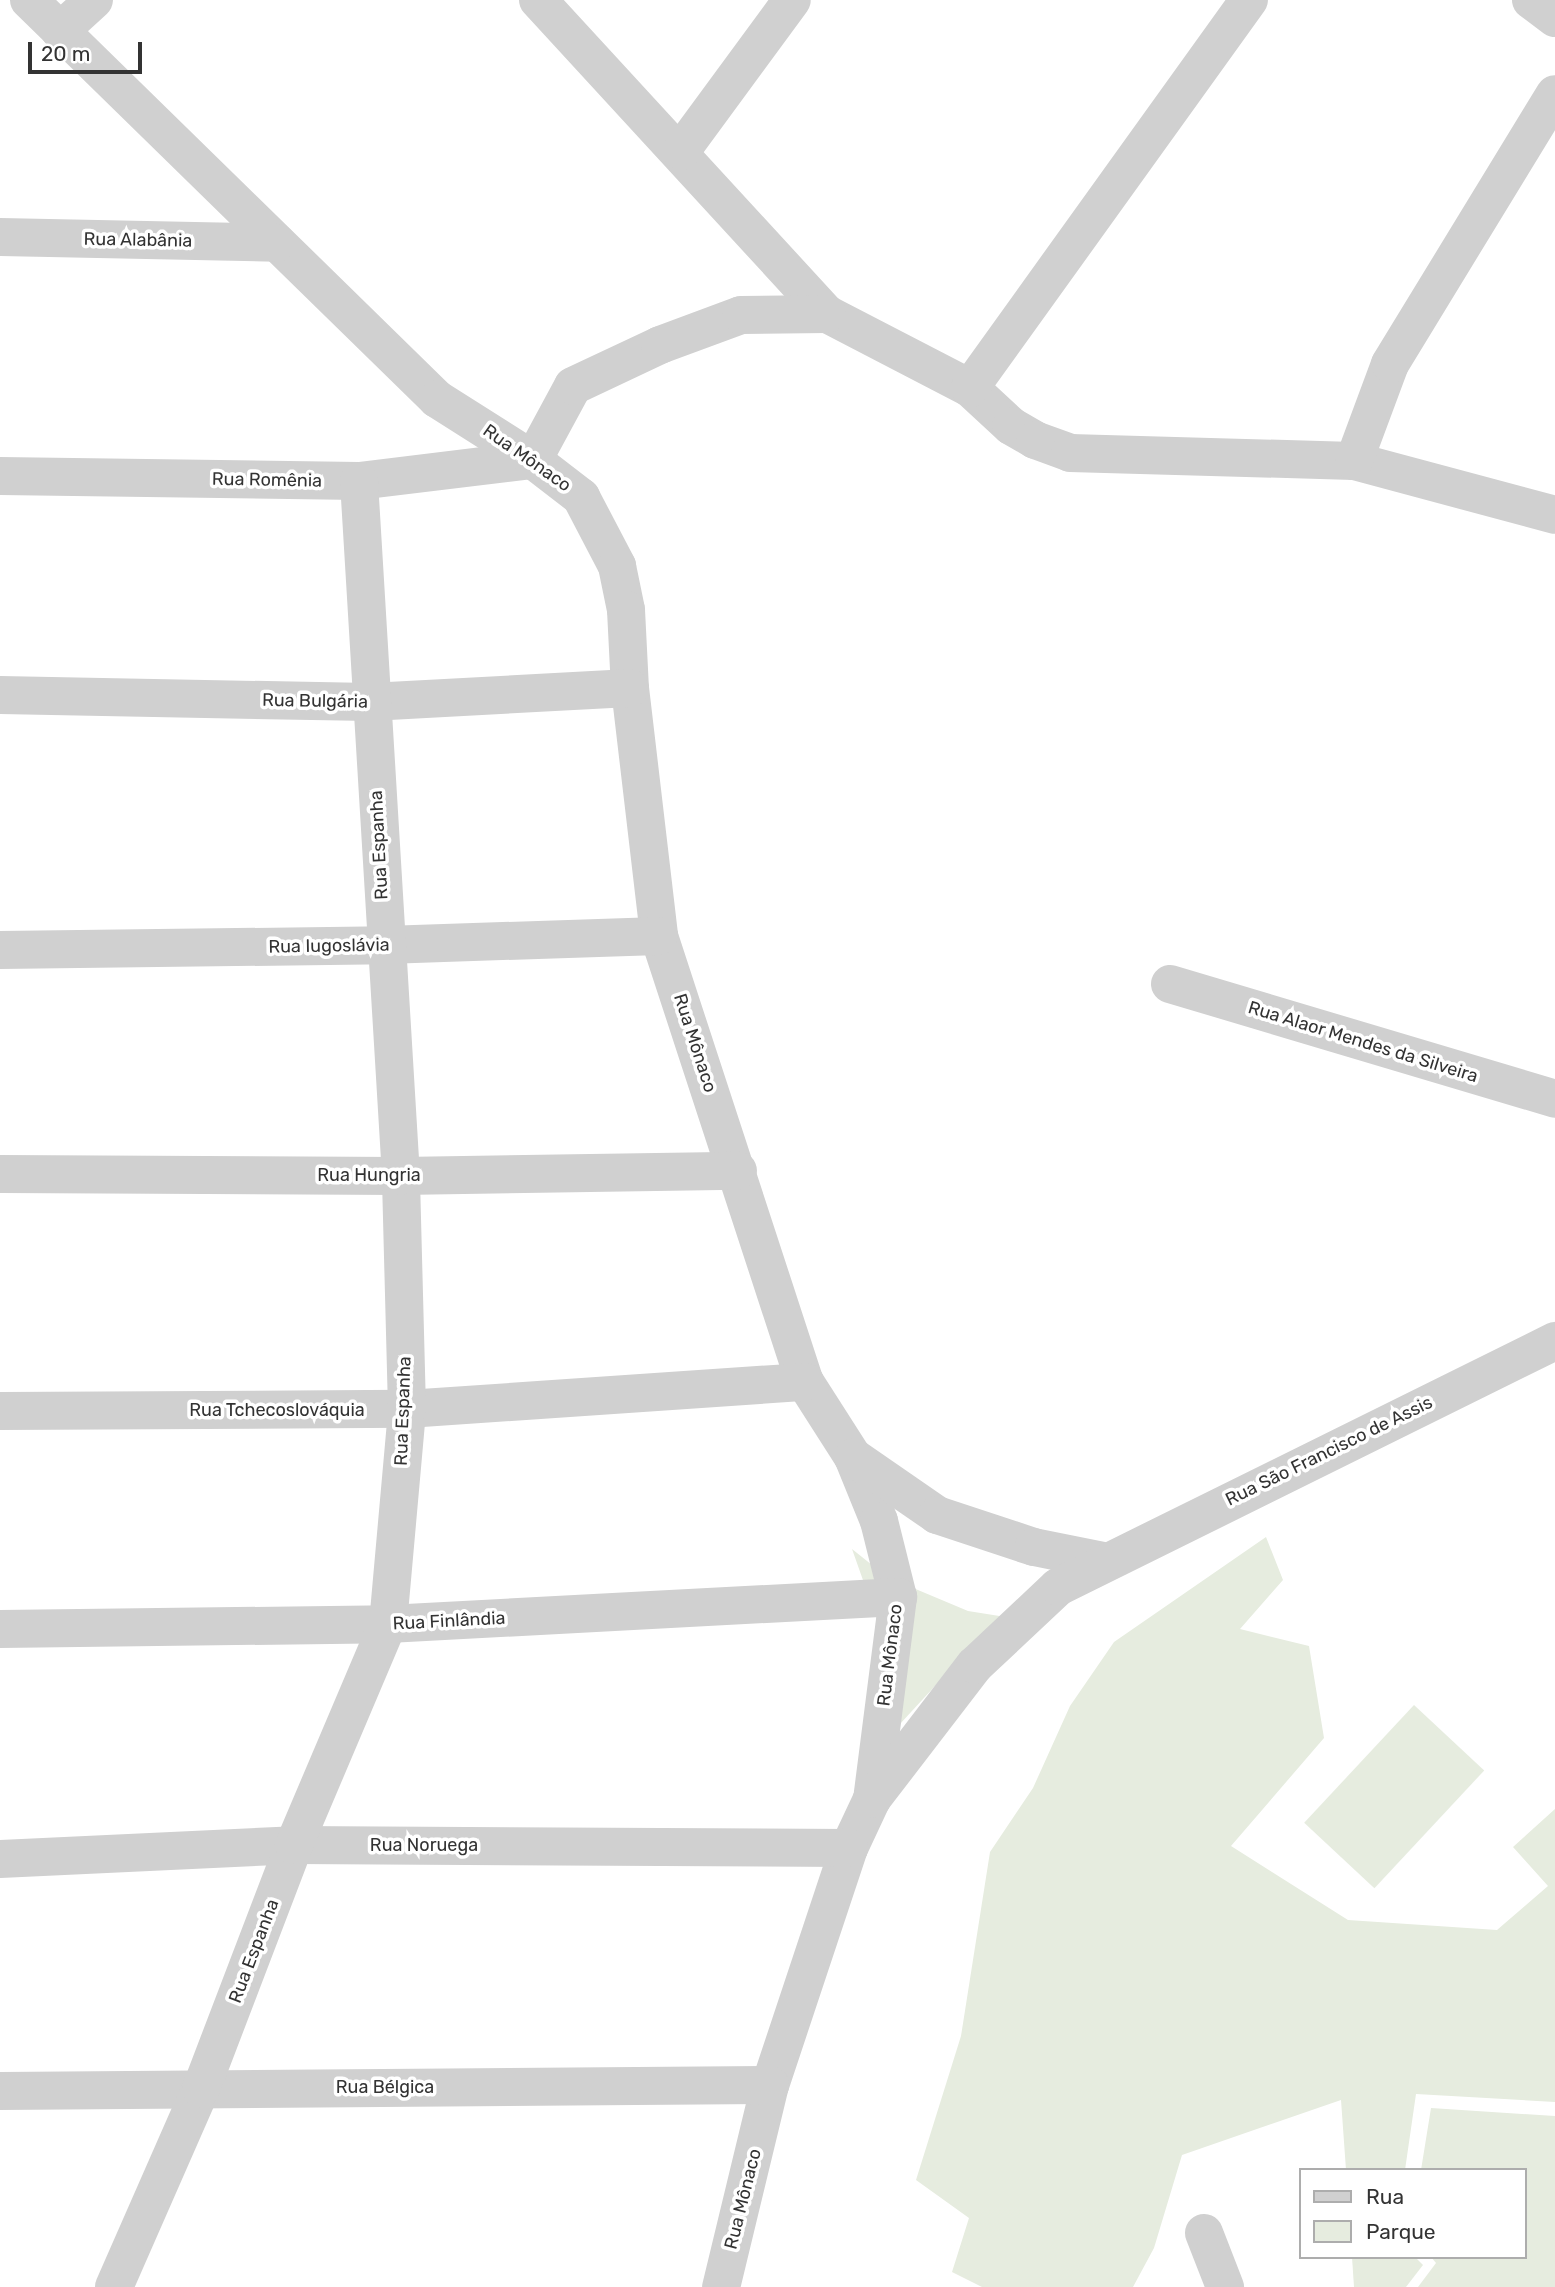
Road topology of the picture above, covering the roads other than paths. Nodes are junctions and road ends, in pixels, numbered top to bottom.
1 (29, 0) edge
2 (94, 0) edge
3 (538, 0) edge
4 (792, 0) edge
5 (1249, 0) edge
6 (1531, 0) edge
7 (1555, 18) edge
8 (60, 31) junction
9 (1555, 94) edge
10 (681, 151) junction
11 (0, 237) edge
12 (277, 243) junction
13 (827, 314) junction
14 (970, 388) junction
15 (533, 460) junction
16 (1354, 461) junction
17 (0, 476) edge
18 (359, 481) junction
19 (1555, 515) edge
20 (630, 688) junction
21 (0, 695) edge
22 (370, 702) junction
23 (659, 936) junction
24 (385, 945) junction
25 (0, 950) edge
26 (1170, 984) dead end
27 (1555, 1099) edge
28 (737, 1171) junction
29 (0, 1174) edge
30 (401, 1176) junction
31 (1555, 1341) edge
32 (805, 1382) junction
33 (407, 1409) junction
34 (0, 1411) edge
35 (853, 1457) junction
36 (1102, 1561) junction
37 (898, 1597) junction
38 (388, 1624) junction
39 (0, 1629) edge
40 (872, 1799) junction
41 (294, 1845) junction
42 (849, 1848) junction
43 (0, 1859) edge
44 (770, 2085) junction
45 (201, 2089) junction
46 (0, 2091) edge
47 (1204, 2233) dead end
48 (114, 2287) edge
49 (721, 2287) edge
50 (1225, 2287) edge

1 - 8 street, Rua Mônaco
2 - 8 street
3 - 10 street
4 - 10 street
5 - 14 street
6 - 7 street
8 - 12 street, Rua Mônaco
9 - 16 street
10 - 13 street
11 - 12 street, Rua Alabânia
12 - 15 street, Rua Mônaco
13 - 14 street
13 - 15 street
14 - 16 street
15 - 18 street, Rua Romênia
15 - 20 street, Rua Mônaco
16 - 19 street
17 - 18 street, Rua Romênia
18 - 22 street, Rua Espanha
20 - 22 street, Rua Bulgária
20 - 23 street, Rua Mônaco
21 - 22 street, Rua Bulgária
22 - 24 street, Rua Espanha
23 - 24 street, Rua Iugoslávia
23 - 28 street, Rua Mônaco
24 - 25 street, Rua Iugoslávia
24 - 30 street, Rua Espanha
26 - 27 street, Rua Alaor Mendes da Silveira
28 - 30 street, Rua Hungria
28 - 32 street, Rua Mônaco
29 - 30 street, Rua Hungria
30 - 33 street, Rua Espanha
31 - 36 street, Rua São Francisco de Assis
32 - 33 street, Rua Tchecoslováquia
32 - 35 street, Rua Mônaco
33 - 34 street, Rua Tchecoslováquia
33 - 38 street, Rua Espanha
35 - 36 street
35 - 37 street, Rua Mônaco
36 - 40 street, Rua São Francisco de Assis
37 - 38 street, Rua Finlândia
37 - 40 street, Rua Mônaco
38 - 39 street, Rua Finlândia
38 - 41 street, Rua Espanha
40 - 42 street, Rua Mônaco
41 - 42 street, Rua Noruega
41 - 43 street, Rua Noruega
41 - 45 street, Rua Espanha
42 - 44 street, Rua Mônaco
44 - 45 street, Rua Bélgica
44 - 49 street, Rua Mônaco
45 - 46 street, Rua Bélgica
45 - 48 street, Rua Espanha
47 - 50 street

